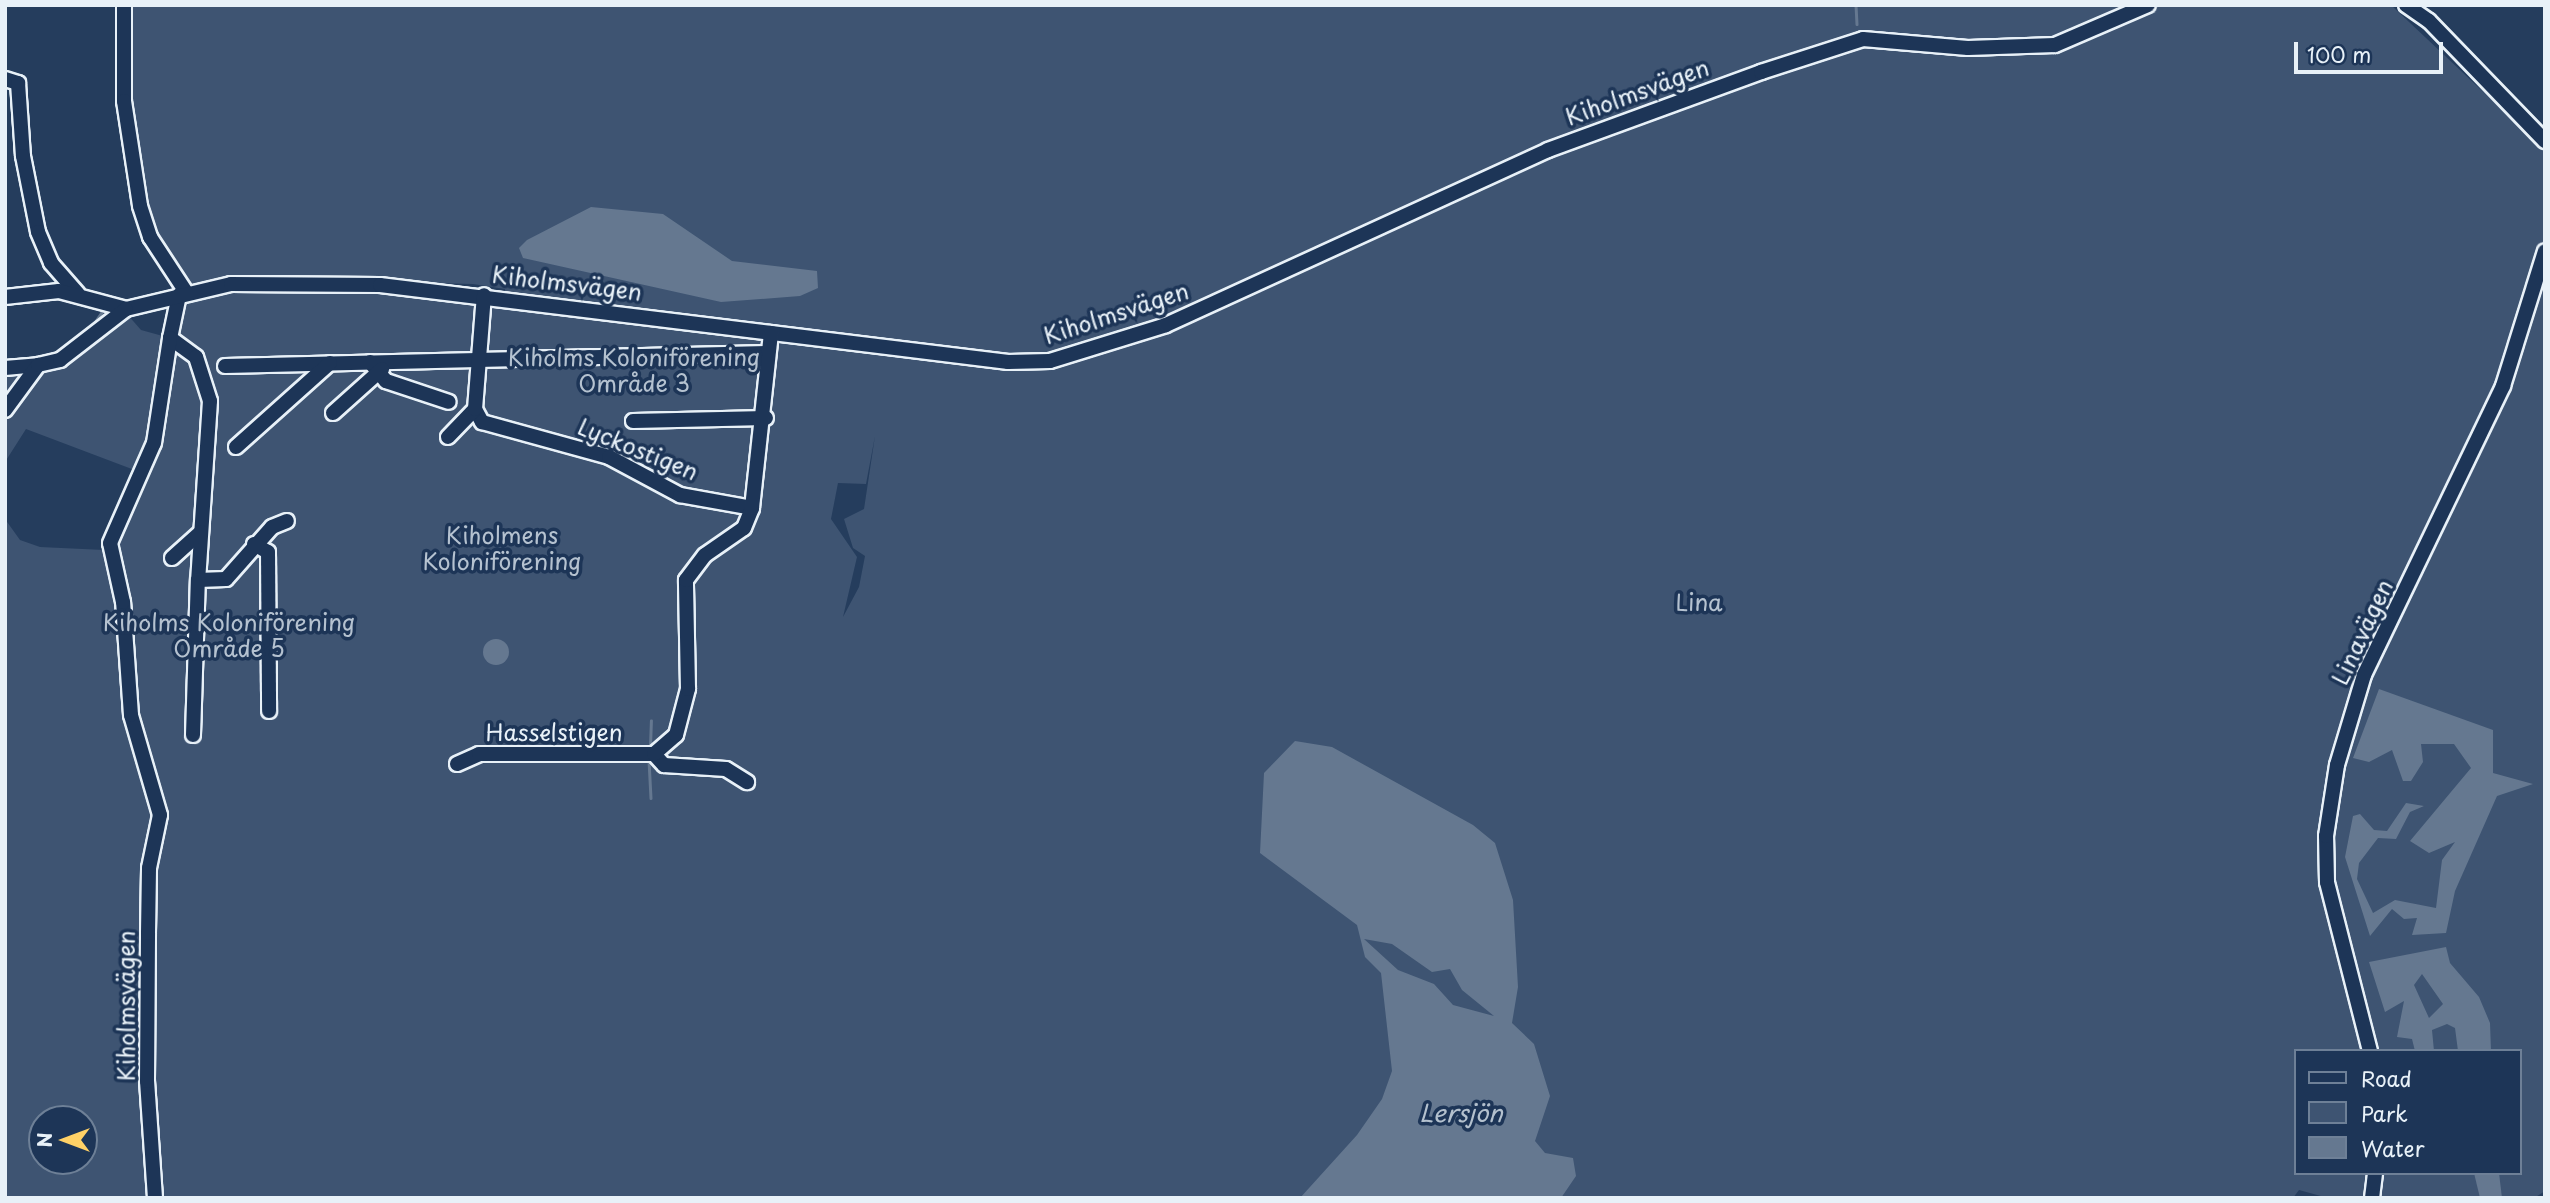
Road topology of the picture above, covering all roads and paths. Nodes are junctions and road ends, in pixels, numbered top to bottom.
1 (124, 5) edge
2 (2148, 5) edge
3 (2406, 5) edge
4 (5, 79) edge
5 (2545, 141) edge
6 (2545, 251) edge
7 (78, 293) junction
8 (183, 293) junction
9 (484, 295) junction
10 (5, 297) edge
11 (125, 309) junction
12 (771, 333) junction
13 (170, 338) junction
14 (767, 353) junction
15 (477, 359) junction
16 (330, 363) junction
17 (38, 365) junction
18 (225, 366) dead end
19 (5, 368) edge
20 (373, 368) junction
21 (449, 401) dead end
22 (475, 409) junction
23 (5, 410) edge
24 (332, 413) dead end
25 (765, 418) junction
26 (633, 421) dead end
27 (448, 437) dead end
28 (236, 447) dead end
29 (752, 508) junction
30 (287, 521) dead end
31 (201, 532) junction
32 (254, 544) junction
33 (172, 558) dead end
34 (198, 580) junction
35 (269, 711) dead end
36 (193, 735) dead end
37 (654, 754) junction
38 (457, 764) dead end
39 (747, 782) dead end
40 (2369, 1049) edge
41 (2375, 1175) edge
42 (155, 1198) edge
43 (2372, 1198) edge

1 - 8 street
2 - 12 street, Kiholmsvägen
3 - 5 street
4 - 7 street
6 - 40 street, Linavägen
7 - 10 street
7 - 11 street
8 - 9 street, Kiholmsvägen
8 - 11 street, Kiholmsvägen
8 - 13 street
9 - 12 street, Kiholmsvägen
9 - 15 street
11 - 17 street
12 - 14 street, Hasselstigen
13 - 31 street
13 - 42 street, Kiholmsvägen
14 - 15 street
14 - 25 street, Hasselstigen
15 - 20 street
15 - 22 street
16 - 18 street
16 - 20 street
16 - 28 street
17 - 19 street
17 - 23 street
20 - 21 street
20 - 24 street
22 - 27 street
22 - 29 street, Lyckostigen
25 - 26 street
25 - 29 street, Hasselstigen
29 - 37 street, Hasselstigen
30 - 32 street
31 - 33 street
31 - 34 street
32 - 34 street
32 - 35 street
34 - 36 street
37 - 38 street, Hasselstigen
37 - 39 street, Hasselstigen
41 - 43 street

